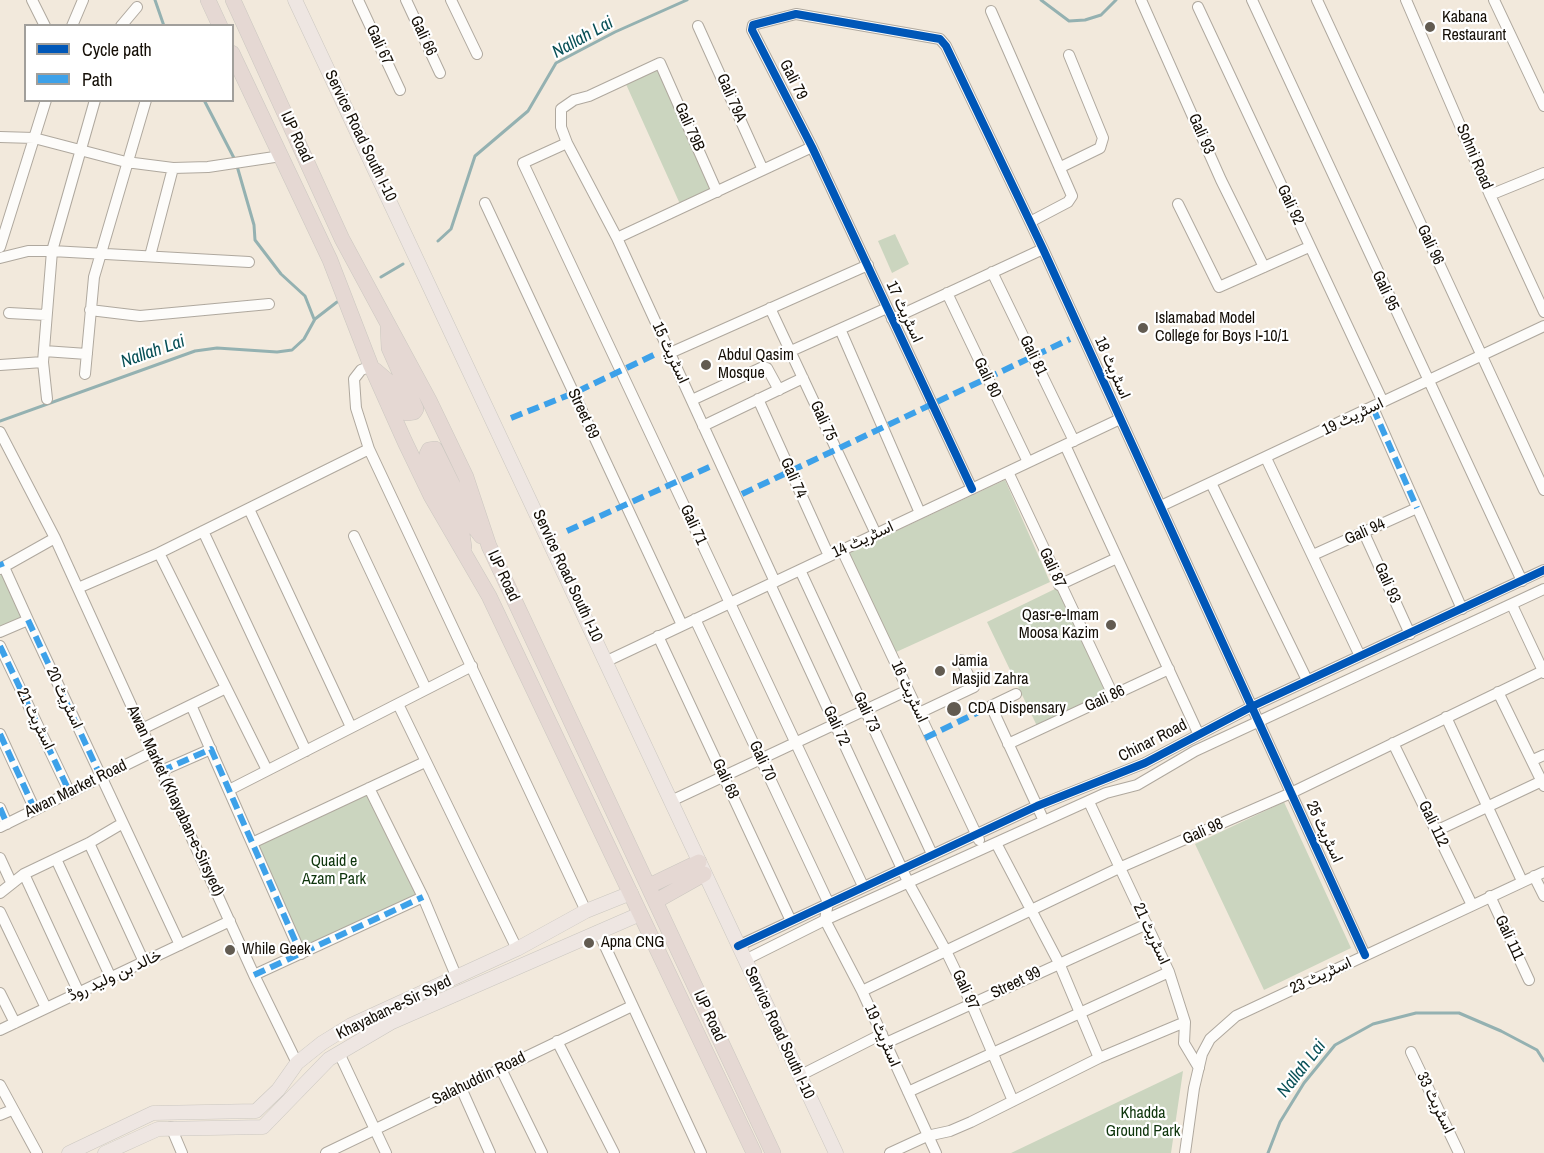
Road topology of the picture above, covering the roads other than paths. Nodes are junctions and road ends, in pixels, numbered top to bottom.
1 (32, 0) edge
2 (83, 0) edge
3 (207, 0) edge
4 (233, 0) edge
5 (296, 0) edge
6 (358, 0) edge
7 (406, 0) edge
8 (451, 0) edge
9 (1141, 0) edge
10 (1252, 0) edge
11 (1317, 0) edge
12 (1406, 0) edge
13 (1494, 0) edge
14 (137, 7) dead end
15 (1198, 7) dead end
16 (990, 11) dead end
17 (44, 24) edge
18 (73, 24) edge
19 (123, 24) edge
20 (219, 24) edge
21 (753, 25) joint
22 (698, 26) dead end
23 (477, 54) dead end
24 (1068, 56) dead end
25 (234, 57) edge
26 (660, 63) joint
27 (440, 73) dead end
28 (400, 90) dead end
29 (45, 102) edge
30 (94, 102) edge
31 (145, 102) edge
32 (1544, 106) edge
33 (0, 137) edge
34 (34, 138) junction
35 (567, 143) junction
36 (812, 147) junction
37 (81, 149) junction
38 (281, 156) junction
39 (126, 162) junction
40 (1061, 167) junction
41 (173, 168) junction
42 (764, 170) junction
43 (1544, 173) edge
44 (717, 192) junction
45 (1490, 195) junction
46 (485, 203) dead end
47 (1178, 204) dead end
48 (1030, 222) junction
49 (617, 238) junction
50 (0, 247) edge
51 (1309, 247) junction
52 (1043, 249) junction
53 (51, 251) junction
54 (101, 254) junction
55 (150, 256) junction
56 (0, 258) edge
57 (249, 262) dead end
58 (867, 266) junction
59 (1264, 267) junction
60 (992, 272) junction
61 (946, 293) junction
62 (269, 304) dead end
63 (770, 308) junction
64 (887, 308) junction
65 (90, 310) junction
66 (1544, 312) edge
67 (9, 313) dead end
68 (46, 315) junction
69 (892, 319) junction
70 (387, 322) junction
71 (1544, 326) edge
72 (840, 329) junction
73 (791, 351) junction
74 (670, 353) junction
75 (87, 354) junction
76 (43, 356) junction
77 (1481, 356) junction
78 (0, 365) edge
79 (371, 366) junction
80 (85, 374) dead end
81 (803, 378) junction
82 (1427, 381) junction
83 (778, 390) junction
84 (47, 399) dead end
85 (758, 399) junction
86 (692, 400) junction
87 (1378, 405) junction
88 (1120, 419) junction
89 (703, 426) junction
90 (0, 432) edge
91 (1070, 443) junction
92 (369, 449) junction
93 (1266, 458) junction
94 (1028, 462) junction
95 (1008, 472) junction
96 (1211, 483) junction
97 (972, 489) junction
98 (1544, 490) edge
99 (1161, 506) junction
100 (1418, 508) junction
101 (249, 509) junction
102 (920, 513) junction
103 (203, 531) junction
104 (1364, 533) junction
105 (876, 534) junction
106 (354, 536) dead end
107 (55, 538) junction
108 (489, 546) junction
109 (842, 550) junction
110 (159, 553) junction
111 (465, 553) junction
112 (1313, 555) junction
113 (829, 556) junction
114 (1117, 558) junction
115 (2, 566) edge
116 (800, 570) junction
117 (1544, 570) edge
118 (1522, 581) junction
119 (772, 583) junction
120 (1059, 585) junction
121 (78, 588) junction
122 (1544, 589) edge
123 (730, 603) junction
124 (1512, 605) junction
125 (1462, 609) junction
126 (695, 619) junction
127 (28, 620) junction
128 (682, 626) junction
129 (0, 632) edge
130 (1410, 634) junction
131 (658, 636) junction
132 (0, 646) edge
133 (1360, 656) junction
134 (961, 660) dead end
135 (607, 661) junction
136 (472, 666) junction
137 (1168, 669) junction
138 (1543, 672) edge
139 (1307, 680) junction
140 (226, 688) junction
141 (426, 689) junction
142 (908, 690) junction
143 (1498, 692) junction
144 (1016, 694) dead end
145 (1113, 695) junction
146 (398, 704) junction
147 (191, 705) junction
148 (1253, 706) junction
149 (865, 711) junction
150 (919, 713) junction
151 (1446, 717) junction
152 (1259, 721) junction
153 (836, 725) junction
154 (351, 727) junction
155 (142, 729) junction
156 (1198, 733) junction
157 (0, 734) edge
158 (796, 743) junction
159 (1393, 743) junction
160 (1008, 744) junction
161 (211, 749) junction
162 (306, 751) junction
163 (152, 752) junction
164 (1544, 755) edge
165 (761, 760) junction
166 (1533, 760) junction
167 (425, 762) junction
168 (267, 770) junction
169 (161, 771) junction
170 (101, 777) junction
171 (724, 777) junction
172 (1543, 784) edge
173 (369, 788) junction
174 (229, 790) junction
175 (70, 792) junction
176 (1291, 793) junction
177 (671, 801) junction
178 (1089, 802) junction
179 (1037, 806) junction
180 (1486, 807) junction
181 (0, 808) edge
182 (35, 810) junction
183 (1044, 821) junction
184 (123, 823) junction
185 (4, 825) edge
186 (1436, 831) junction
187 (975, 835) junction
188 (89, 843) junction
189 (252, 843) junction
190 (996, 843) junction
191 (983, 848) junction
192 (932, 854) junction
193 (0, 858) edge
194 (56, 859) junction
195 (702, 868) junction
196 (903, 868) junction
197 (1119, 868) junction
198 (24, 874) junction
199 (1539, 874) edge
200 (1522, 881) junction
201 (11, 882) junction
202 (909, 884) junction
203 (649, 886) junction
204 (863, 886) junction
205 (0, 893) edge
206 (631, 893) junction
207 (1490, 896) junction
208 (1544, 896) edge
209 (423, 897) junction
210 (656, 901) junction
211 (828, 902) junction
212 (1472, 904) junction
213 (1031, 910) junction
214 (588, 911) junction
215 (0, 912) edge
216 (640, 914) junction
217 (825, 920) junction
218 (230, 921) junction
219 (791, 921) junction
220 (1147, 924) junction
221 (598, 931) junction
222 (180, 945) junction
223 (738, 946) junction
224 (517, 949) junction
225 (946, 951) junction
226 (301, 954) junction
227 (1365, 955) junction
228 (745, 960) junction
229 (144, 962) junction
230 (1059, 963) junction
231 (1169, 972) junction
232 (254, 975) junction
233 (111, 978) junction
234 (456, 978) junction
235 (1529, 980) dead end
236 (862, 991) junction
237 (0, 993) edge
238 (79, 993) junction
239 (972, 1005) junction
240 (632, 1006) junction
241 (46, 1008) junction
242 (1079, 1012) junction
243 (1185, 1022) junction
244 (15, 1023) junction
245 (0, 1030) edge
246 (884, 1039) junction
247 (557, 1041) junction
248 (1411, 1052) dead end
249 (339, 1053) junction
250 (993, 1053) junction
251 (1099, 1058) junction
252 (297, 1063) junction
253 (1199, 1068) junction
254 (501, 1069) junction
255 (799, 1076) junction
256 (0, 1085) edge
257 (460, 1088) junction
258 (908, 1092) junction
259 (1013, 1101) junction
260 (12, 1110) junction
261 (0, 1115) edge
262 (171, 1127) junction
263 (375, 1130) junction
264 (927, 1136) junction
265 (123, 1149) edge
266 (37, 1153) edge
267 (69, 1153) edge
268 (105, 1153) edge
269 (182, 1153) edge
270 (328, 1153) edge
271 (386, 1153) edge
272 (490, 1153) edge
273 (542, 1153) edge
274 (614, 1153) edge
275 (702, 1153) edge
276 (754, 1153) edge
277 (773, 1153) edge
278 (836, 1153) edge
279 (890, 1153) edge
280 (936, 1153) edge
281 (1185, 1153) edge
282 (1459, 1153) edge

1 - 17 street
2 - 18 street
3 - 20 highway
4 - 70 highway, IJP Road
5 - 135 main road, Service Road South I-10
6 - 28 street, Gali 67
7 - 27 street, Gali 66
8 - 23 street
9 - 59 street, Gali 93
10 - 82 street, Gali 95
11 - 77 street, Gali 96
12 - 45 street, Sohni Road
13 - 32 street
14 - 19 street
15 - 51 street, Gali 92
16 - 40 street
21 - 36 street, Gali 79
21 - 48 street, اسٹریٹ 18
22 - 42 street, Gali 79A
24 - 40 street
25 - 38 highway, IJP Road
26 - 35 street, اسٹریٹ 15
26 - 44 street, Gali 79B
29 - 34 street
30 - 37 street
31 - 39 street
33 - 34 street
34 - 37 street
34 - 50 street
35 - 49 street, اسٹریٹ 15
35 - 123 street, Gali 71
36 - 42 street
36 - 58 street, اسٹریٹ 17
37 - 39 street
37 - 53 street
38 - 41 street
38 - 79 highway, IJP Road
39 - 41 street
39 - 54 street
40 - 48 street
41 - 55 street
42 - 44 street
43 - 45 street
44 - 49 street
45 - 66 street, Sohni Road
46 - 128 street, Street 69
47 - 59 street
48 - 52 street, اسٹریٹ 18
49 - 74 street, اسٹریٹ 15
51 - 59 street
51 - 87 street, Gali 92
52 - 60 street
52 - 88 street, اسٹریٹ 18
53 - 54 street
53 - 56 street
53 - 68 street
54 - 55 street
54 - 65 street
55 - 57 street
58 - 63 street
58 - 64 street, اسٹریٹ 17
60 - 61 street
60 - 91 street, Gali 81
61 - 69 street
61 - 94 street, Gali 80
62 - 65 street
63 - 73 street, Gali 75
63 - 74 street
64 - 69 street, اسٹریٹ 17
64 - 72 street
65 - 75 street
67 - 68 street
68 - 76 street
69 - 97 street, اسٹریٹ 17
70 - 79 highway
70 - 108 highway, IJP Road
71 - 77 street, اسٹریٹ 19
72 - 73 street
72 - 102 street
73 - 81 street, Gali 75
74 - 86 street, اسٹریٹ 15
75 - 76 street
75 - 80 street
76 - 78 street
76 - 84 street
77 - 82 street, اسٹریٹ 19
77 - 98 street, Gali 96
79 - 92 street
79 - 111 highway, IJP Road
81 - 83 street
81 - 105 street, Gali 75
82 - 87 street, اسٹریٹ 19
82 - 118 street, Gali 95
83 - 85 street
83 - 86 street
85 - 89 street
85 - 113 street, Gali 74
86 - 89 street, اسٹریٹ 15
87 - 93 street, اسٹریٹ 19
87 - 100 street, Gali 92
88 - 91 street, اسٹریٹ 14
88 - 99 street, اسٹریٹ 18
89 - 119 street, اسٹریٹ 15
90 - 107 street, Awan Market (Khayaban-e-Sirsyed)
91 - 94 street, اسٹریٹ 14
91 - 114 street, Gali 81
92 - 101 street
92 - 136 street
93 - 96 street, اسٹریٹ 19
93 - 112 street
94 - 95 street, اسٹریٹ 14
95 - 97 street, اسٹریٹ 14
95 - 120 street, Gali 87
96 - 99 street, اسٹریٹ 19
96 - 139 street
97 - 102 street, اسٹریٹ 14
99 - 148 street, اسٹریٹ 18
100 - 104 street, Gali 94
100 - 125 street, Gali 92
101 - 103 street
101 - 154 street
102 - 105 street, اسٹریٹ 14
103 - 110 street
103 - 162 street
104 - 112 street, Gali 94
104 - 130 street, Gali 93
105 - 109 street, اسٹریٹ 14
106 - 141 street
107 - 115 street
107 - 121 street, Awan Market (Khayaban-e-Sirsyed)
108 - 111 highway
108 - 203 highway, IJP Road
109 - 113 street, اسٹریٹ 14
109 - 142 street, اسٹریٹ 16
110 - 121 street
110 - 140 street
111 - 206 highway, IJP Road
112 - 133 street
113 - 116 street, اسٹریٹ 14
114 - 120 street
114 - 137 street, Gali 81
115 - 127 street, اسٹریٹ 20
116 - 119 street, اسٹریٹ 14
116 - 149 street, Gali 73
117 - 118 street, Chinar Road
118 - 125 street, Chinar Road
119 - 123 street, اسٹریٹ 14
119 - 153 street, Gali 72
120 - 145 street, Gali 87
121 - 155 street, Awan Market (Khayaban-e-Sirsyed)
122 - 124 street, Chinar Road
123 - 126 street, اسٹریٹ 14
123 - 158 street, Gali 71
124 - 138 street
124 - 152 street, Chinar Road
125 - 130 street, Chinar Road
126 - 128 street, اسٹریٹ 14
126 - 165 street, Gali 70
127 - 129 street
127 - 170 street, اسٹریٹ 20
128 - 131 street, اسٹریٹ 14
130 - 133 street, Chinar Road
131 - 135 street, اسٹریٹ 14
131 - 171 street, Gali 68
132 - 175 street, اسٹریٹ 21
133 - 139 street, Chinar Road
134 - 150 street
135 - 177 main road, Service Road South I-10
136 - 141 street
136 - 214 street
137 - 145 street, Gali 86
137 - 156 street, Gali 81
138 - 143 street, Gali 98
139 - 148 street, Chinar Road
140 - 147 street
140 - 168 street
141 - 146 street
142 - 149 street
142 - 150 street, اسٹریٹ 16
143 - 151 street, Gali 98
143 - 166 street
144 - 160 street
145 - 160 street, Gali 86
146 - 154 street
146 - 167 street
147 - 155 street
147 - 161 street
148 - 152 street, اسٹریٹ 25
148 - 156 street, Chinar Road
149 - 153 street
149 - 192 street, Gali 73
150 - 187 street, اسٹریٹ 16
151 - 159 street, Gali 98
151 - 180 street
152 - 176 street, اسٹریٹ 25
152 - 178 street, Chinar Road
153 - 158 street
153 - 196 street, Gali 72
154 - 162 street
155 - 163 street, Awan Market (Khayaban-e-Sirsyed)
156 - 179 street, Chinar Road
157 - 182 street
158 - 165 street
158 - 204 street, Gali 71
159 - 176 street, Gali 98
159 - 186 street, Gali 112
160 - 179 street
161 - 169 street
161 - 174 street
162 - 168 street
163 - 169 street, Awan Market (Khayaban-e-Sirsyed)
163 - 170 street, Awan Market Road
164 - 166 street
165 - 171 street
165 - 211 street, Gali 70
166 - 172 street
167 - 173 street
167 - 224 street
168 - 174 street
169 - 218 street, Awan Market (Khayaban-e-Sirsyed)
170 - 175 street, Awan Market Road
170 - 184 street, اسٹریٹ 20
171 - 177 street
171 - 219 street, Gali 68
172 - 180 street
173 - 189 street
173 - 209 street
174 - 189 street
175 - 182 street, Awan Market Road
176 - 197 street, Gali 98
176 - 227 street, اسٹریٹ 25
177 - 195 main road, Service Road South I-10
178 - 183 street, Chinar Road
178 - 197 street, اسٹریٹ 21
179 - 183 street
179 - 187 street, Chinar Road
180 - 186 street
180 - 200 street
181 - 185 street
182 - 185 street, Awan Market Road
183 - 190 street, Chinar Road
184 - 188 street
184 - 222 street, اسٹریٹ 20
186 - 212 street, Gali 112
187 - 191 street, اسٹریٹ 16
187 - 192 street, Chinar Road
188 - 194 street
188 - 229 street
189 - 226 street
190 - 191 street, Chinar Road
190 - 213 street
191 - 202 street, Chinar Road
192 - 196 street, Chinar Road
193 - 201 street
194 - 198 street
194 - 233 street
195 - 203 highway
195 - 210 highway
195 - 223 main road, Service Road South I-10
196 - 202 street, Gali 72
196 - 204 street, Chinar Road
197 - 213 street, Gali 98
197 - 220 street, اسٹریٹ 21
198 - 201 street
198 - 238 street
199 - 200 street, اسٹریٹ 23
199 - 208 street
200 - 207 street, اسٹریٹ 23
201 - 205 street
202 - 217 street, Chinar Road
202 - 225 street, Gali 97
203 - 210 highway, IJP Road
204 - 211 street, Chinar Road
206 - 214 main road, Khayaban-e-Sir Syed
206 - 216 highway, IJP Road
207 - 212 street, اسٹریٹ 23
207 - 235 street, Gali 111
209 - 226 street
209 - 234 street
210 - 277 highway, IJP Road
211 - 217 street
211 - 219 street, Chinar Road
212 - 227 street, اسٹریٹ 23
213 - 225 street, Gali 98
213 - 230 street
214 - 221 main road
214 - 221 main road
214 - 224 main road, Khayaban-e-Sir Syed
215 - 241 street
216 - 221 main road, Khayaban-e-Sir Syed
216 - 276 highway, IJP Road
217 - 228 street, Chinar Road
217 - 236 street, اسٹریٹ 19
218 - 222 street, خالد بن ولید روڈ
218 - 232 street, Awan Market (Khayaban-e-Sirsyed)
219 - 223 street, Chinar Road
220 - 230 street, Street 99
220 - 231 street, اسٹریٹ 21
221 - 240 street
221 - 249 main road, Khayaban-e-Sir Syed
222 - 229 street, خالد بن ولید روڈ
223 - 228 main road, Service Road South I-10
224 - 234 main road, Khayaban-e-Sir Syed
225 - 236 street, Gali 98
225 - 239 street, Gali 97
226 - 232 street
227 - 253 street, اسٹریٹ 23
228 - 255 main road, Service Road South I-10
229 - 233 street, خالد بن ولید روڈ
230 - 239 street, Street 99
230 - 242 street
231 - 242 street
231 - 243 street, اسٹریٹ 21
232 - 252 street, Awan Market (Khayaban-e-Sirsyed)
233 - 238 street, خالد بن ولید روڈ
234 - 252 main road, Khayaban-e-Sir Syed
236 - 246 street, اسٹریٹ 19
237 - 244 street
238 - 241 street, خالد بن ولید روڈ
239 - 246 street, Street 99
239 - 250 street, Gali 97
240 - 247 street, Salahuddin Road
240 - 275 street
241 - 244 street, خالد بن ولید روڈ
242 - 250 street
242 - 251 street
243 - 251 street
243 - 253 street, اسٹریٹ 21
244 - 245 street, خالد بن ولید روڈ
246 - 255 street, Street 99
246 - 258 street, اسٹریٹ 19
247 - 254 street, Salahuddin Road
247 - 274 street
248 - 282 street, اسٹریٹ 33
249 - 262 main road, Khayaban-e-Sir Syed
249 - 263 street
250 - 258 street
250 - 259 street, Gali 97
251 - 259 street
252 - 267 main road, Khayaban-e-Sir Syed
253 - 281 street, اسٹریٹ 23
254 - 257 street, Salahuddin Road
254 - 273 street
255 - 278 main road, Service Road South I-10
256 - 260 street
257 - 263 street, Salahuddin Road
257 - 272 street
258 - 264 street, اسٹریٹ 19
259 - 264 street
260 - 261 street
260 - 266 street
262 - 265 main road, Khayaban-e-Sir Syed
262 - 269 street
263 - 270 street, Salahuddin Road
263 - 271 street
264 - 279 street
264 - 280 street, اسٹریٹ 19
265 - 268 main road, Khayaban-e-Sir Syed

